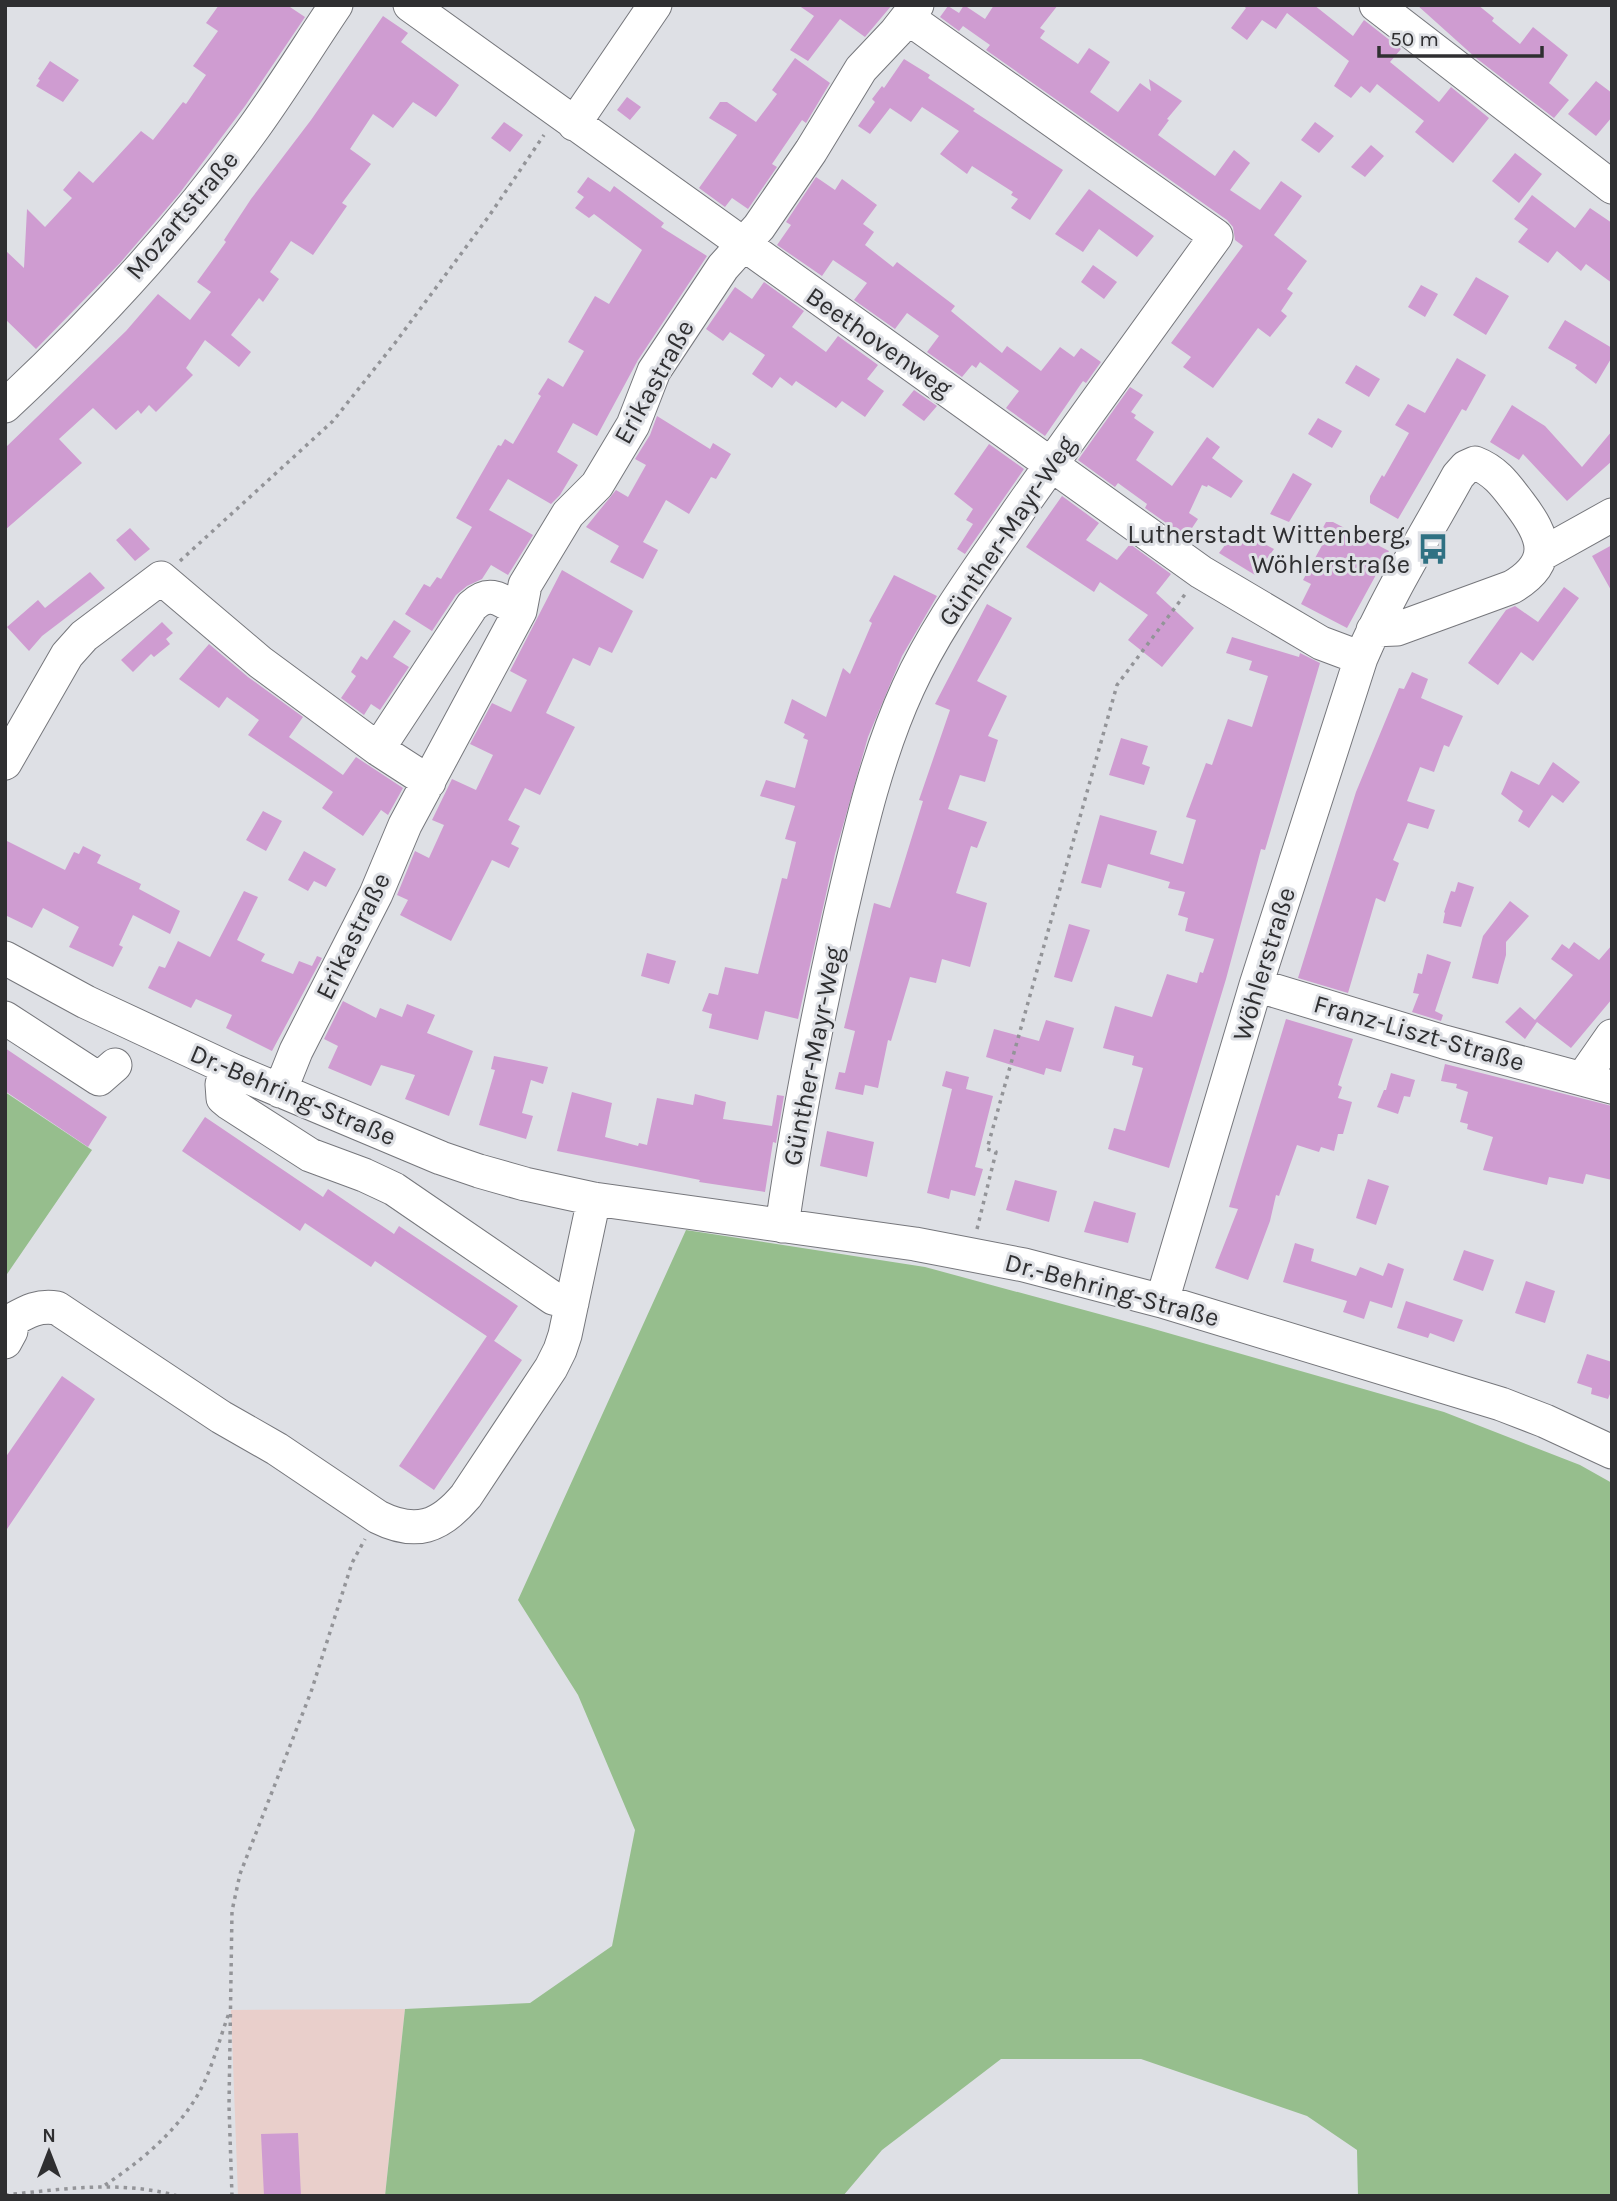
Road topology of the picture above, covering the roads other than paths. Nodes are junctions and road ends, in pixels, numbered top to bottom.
1 (336, 5) edge
2 (410, 5) edge
3 (655, 5) edge
4 (1376, 5) edge
5 (912, 12) edge
6 (567, 119) junction
7 (1612, 187) edge
8 (742, 245) junction
9 (5, 406) edge
10 (1051, 465) junction
11 (1612, 515) edge
12 (1542, 555) junction
13 (520, 611) junction
14 (1367, 644) junction
15 (378, 749) junction
16 (5, 763) edge
17 (429, 782) junction
18 (5, 958) edge
19 (1256, 985) junction
20 (5, 1018) edge
21 (1611, 1039) edge
22 (115, 1065) dead end
23 (229, 1069) junction
24 (1597, 1083) edge
25 (280, 1091) junction
26 (594, 1199) junction
27 (782, 1226) junction
28 (1162, 1301) junction
29 (572, 1303) junction
30 (9, 1331) edge
31 (1612, 1452) edge

1 - 9 street, Mozartstraße
2 - 6 street, Beethovenweg
3 - 6 street
4 - 7 street
5 - 8 street, Erikastraße
5 - 10 street, Günther-Mayr-Weg
6 - 8 street, Beethovenweg
8 - 10 street, Beethovenweg
8 - 13 street, Erikastraße
10 - 14 street, Beethovenweg
10 - 27 street, Günther-Mayr-Weg
11 - 12 street
12 - 14 street
12 - 14 street, Wöhlerstraße
13 - 15 street
13 - 17 street, Erikastraße
14 - 19 street, Wöhlerstraße
15 - 16 street
15 - 17 street
17 - 25 street, Erikastraße
18 - 23 street, Dr.-Behring-Straße
19 - 24 street, Franz-Liszt-Straße
19 - 28 street, Wöhlerstraße
20 - 22 street
21 - 24 street, Franz-Liszt-Straße
23 - 25 street, Dr.-Behring-Straße
23 - 29 street
25 - 26 street, Dr.-Behring-Straße
26 - 27 street, Dr.-Behring-Straße
26 - 29 street
27 - 28 street, Dr.-Behring-Straße
28 - 31 street, Dr.-Behring-Straße
29 - 30 street

